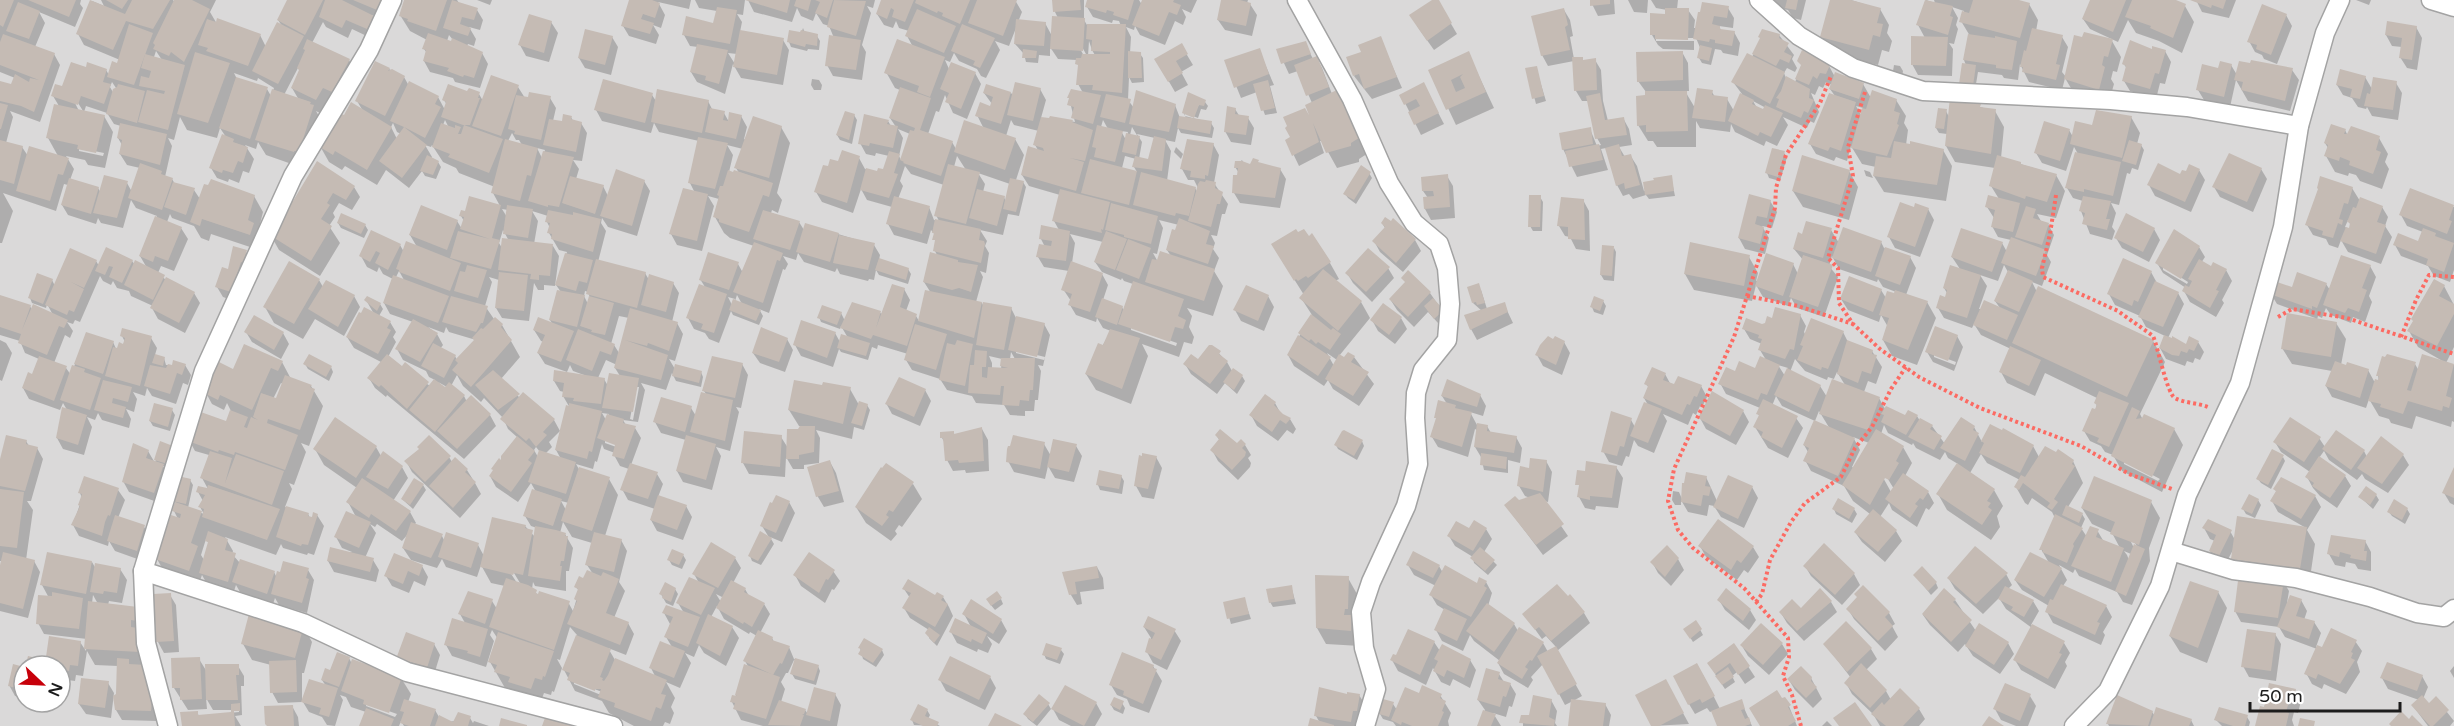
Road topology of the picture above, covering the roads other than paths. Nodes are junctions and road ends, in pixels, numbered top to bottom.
1 (392, 0) edge
2 (1297, 0) edge
3 (1759, 0) edge
4 (2340, 0) edge
5 (2431, 0) edge
6 (2454, 7) edge
7 (2299, 126) junction
8 (2171, 551) junction
9 (143, 571) junction
10 (2454, 609) edge
11 (168, 726) edge
12 (613, 726) edge
13 (1365, 726) edge
14 (2074, 726) edge

1 - 9 street
2 - 13 street
3 - 7 street
4 - 7 street
5 - 6 street
7 - 8 street
8 - 10 street
8 - 14 street
9 - 11 street
9 - 12 street

